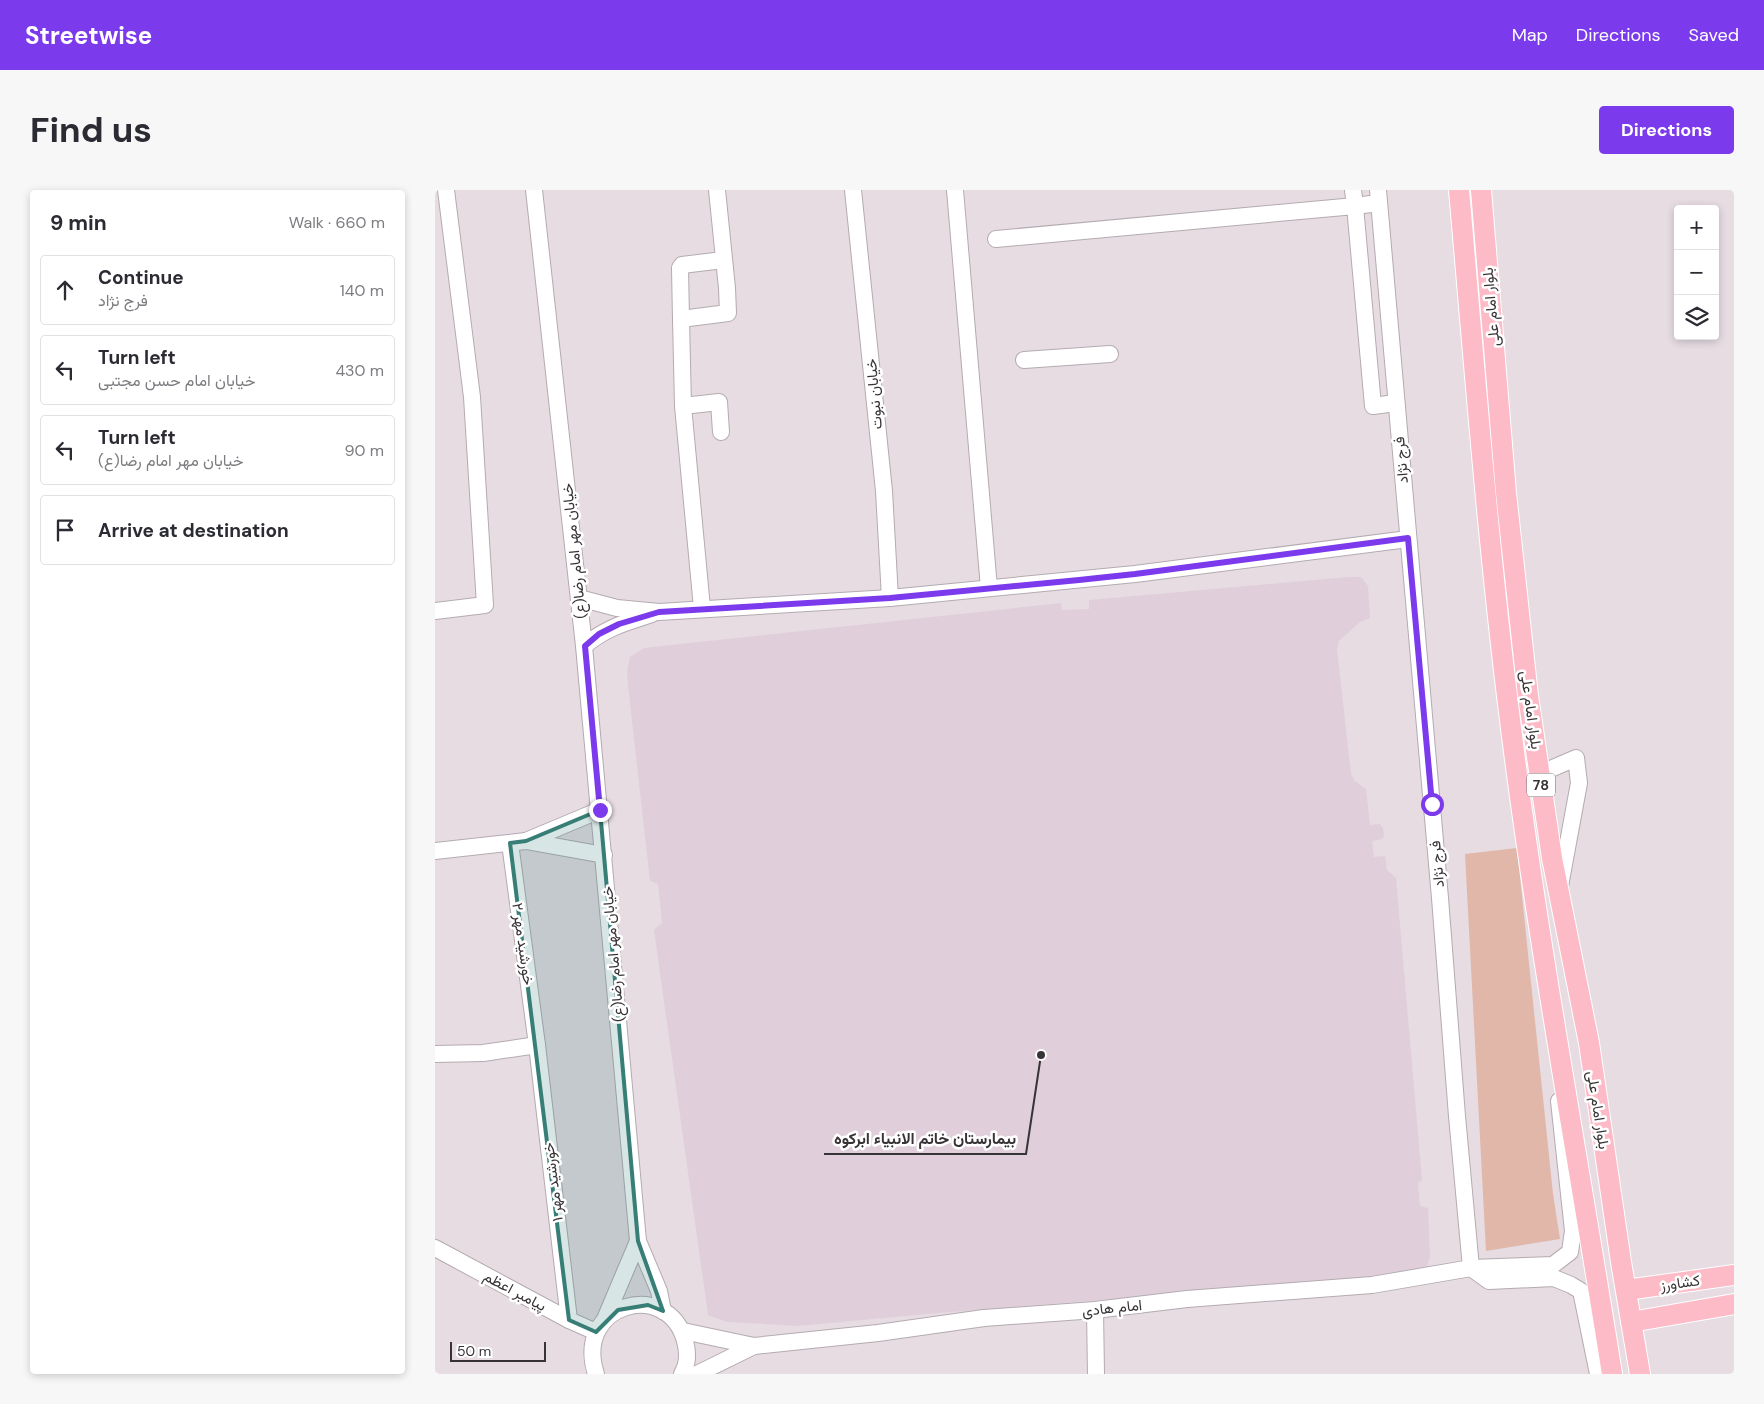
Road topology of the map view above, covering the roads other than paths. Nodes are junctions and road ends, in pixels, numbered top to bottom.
1 (446, 190) edge
2 (534, 190) edge
3 (717, 190) edge
4 (853, 190) edge
5 (955, 190) edge
6 (1459, 190) edge
7 (1481, 190) edge
8 (1378, 196) edge
9 (1354, 198) edge
10 (997, 239) dead end
11 (723, 260) junction
12 (1387, 298) junction
13 (1364, 301) junction
14 (681, 319) junction
15 (1111, 354) dead end
16 (1024, 360) dead end
17 (1396, 404) junction
18 (683, 406) junction
19 (721, 432) dead end
20 (1408, 538) junction
21 (989, 588) junction
22 (579, 598) junction
23 (890, 598) junction
24 (703, 608) junction
25 (435, 611) edge
26 (659, 612) junction
27 (585, 646) junction
28 (1539, 774) junction
29 (600, 810) junction
30 (1548, 827) junction
31 (1525, 831) junction
32 (526, 841) junction
33 (510, 843) junction
34 (435, 851) edge
35 (604, 855) junction
36 (1559, 892) junction
37 (537, 1044) junction
38 (435, 1054) edge
39 (1560, 1056) junction
40 (638, 1241) junction
41 (435, 1248) edge
42 (1471, 1268) junction
43 (1734, 1275) edge
44 (1626, 1290) junction
45 (1734, 1304) edge
46 (1095, 1310) junction
47 (663, 1311) junction
48 (569, 1320) junction
49 (1631, 1322) junction
50 (600, 1326) junction
51 (683, 1331) junction
52 (753, 1346) junction
53 (596, 1374) edge
54 (682, 1374) edge
55 (697, 1374) edge
56 (1096, 1374) edge
57 (1598, 1374) edge
58 (1612, 1374) edge
59 (1640, 1374) edge

1 - 25 street
2 - 22 street, خیابان مهر امام رضا(ع)
3 - 11 street
4 - 23 street, خیابان نبوت
5 - 21 street
6 - 31 main road, بلوار امام علی / 78
7 - 28 main road, بلوار امام علی / 78
8 - 9 street
8 - 12 street, فرج نژاد
9 - 10 street
9 - 13 street
11 - 14 street
11 - 14 street
12 - 13 street
12 - 17 street, فرج نژاد
13 - 17 street
14 - 18 street
15 - 16 street
17 - 20 street, فرج نژاد
18 - 19 street
18 - 24 street
20 - 21 street
20 - 42 street, فرج نژاد
21 - 23 street
22 - 26 street
22 - 27 street, خیابان مهر امام رضا(ع)
23 - 24 street
24 - 26 street
26 - 27 street
27 - 29 street, خیابان مهر امام رضا(ع)
28 - 30 main road, بلوار امام علی / 78
28 - 36 street
29 - 32 street
29 - 35 street, خیابان مهر امام رضا(ع)
30 - 31 main road
30 - 36 main road, بلوار امام علی / 78
31 - 39 main road, بلوار امام علی / 78
32 - 33 street
32 - 35 street
33 - 34 street
33 - 37 street, خورشید مهر ۲
35 - 40 street, خیابان مهر امام رضا(ع)
36 - 44 main road, بلوار امام علی / 78
37 - 38 street
37 - 48 street, خورشید مهر ۱
39 - 42 street, امام هادی
39 - 58 main road, بلوار امام علی / 78
40 - 47 street
40 - 50 street
41 - 48 street, پیامبر اعظم
42 - 46 street, امام هادی
42 - 57 street
43 - 44 main road, کشاورز
44 - 49 main road, بلوار امام علی / 78
45 - 49 main road, کشاورز
46 - 52 street, امام هادی
46 - 56 street
47 - 50 street
47 - 51 street
48 - 50 street, پیامبر اعظم
49 - 59 main road, بلوار امام علی / 78
50 - 53 street
51 - 52 street
51 - 54 street
52 - 55 street

